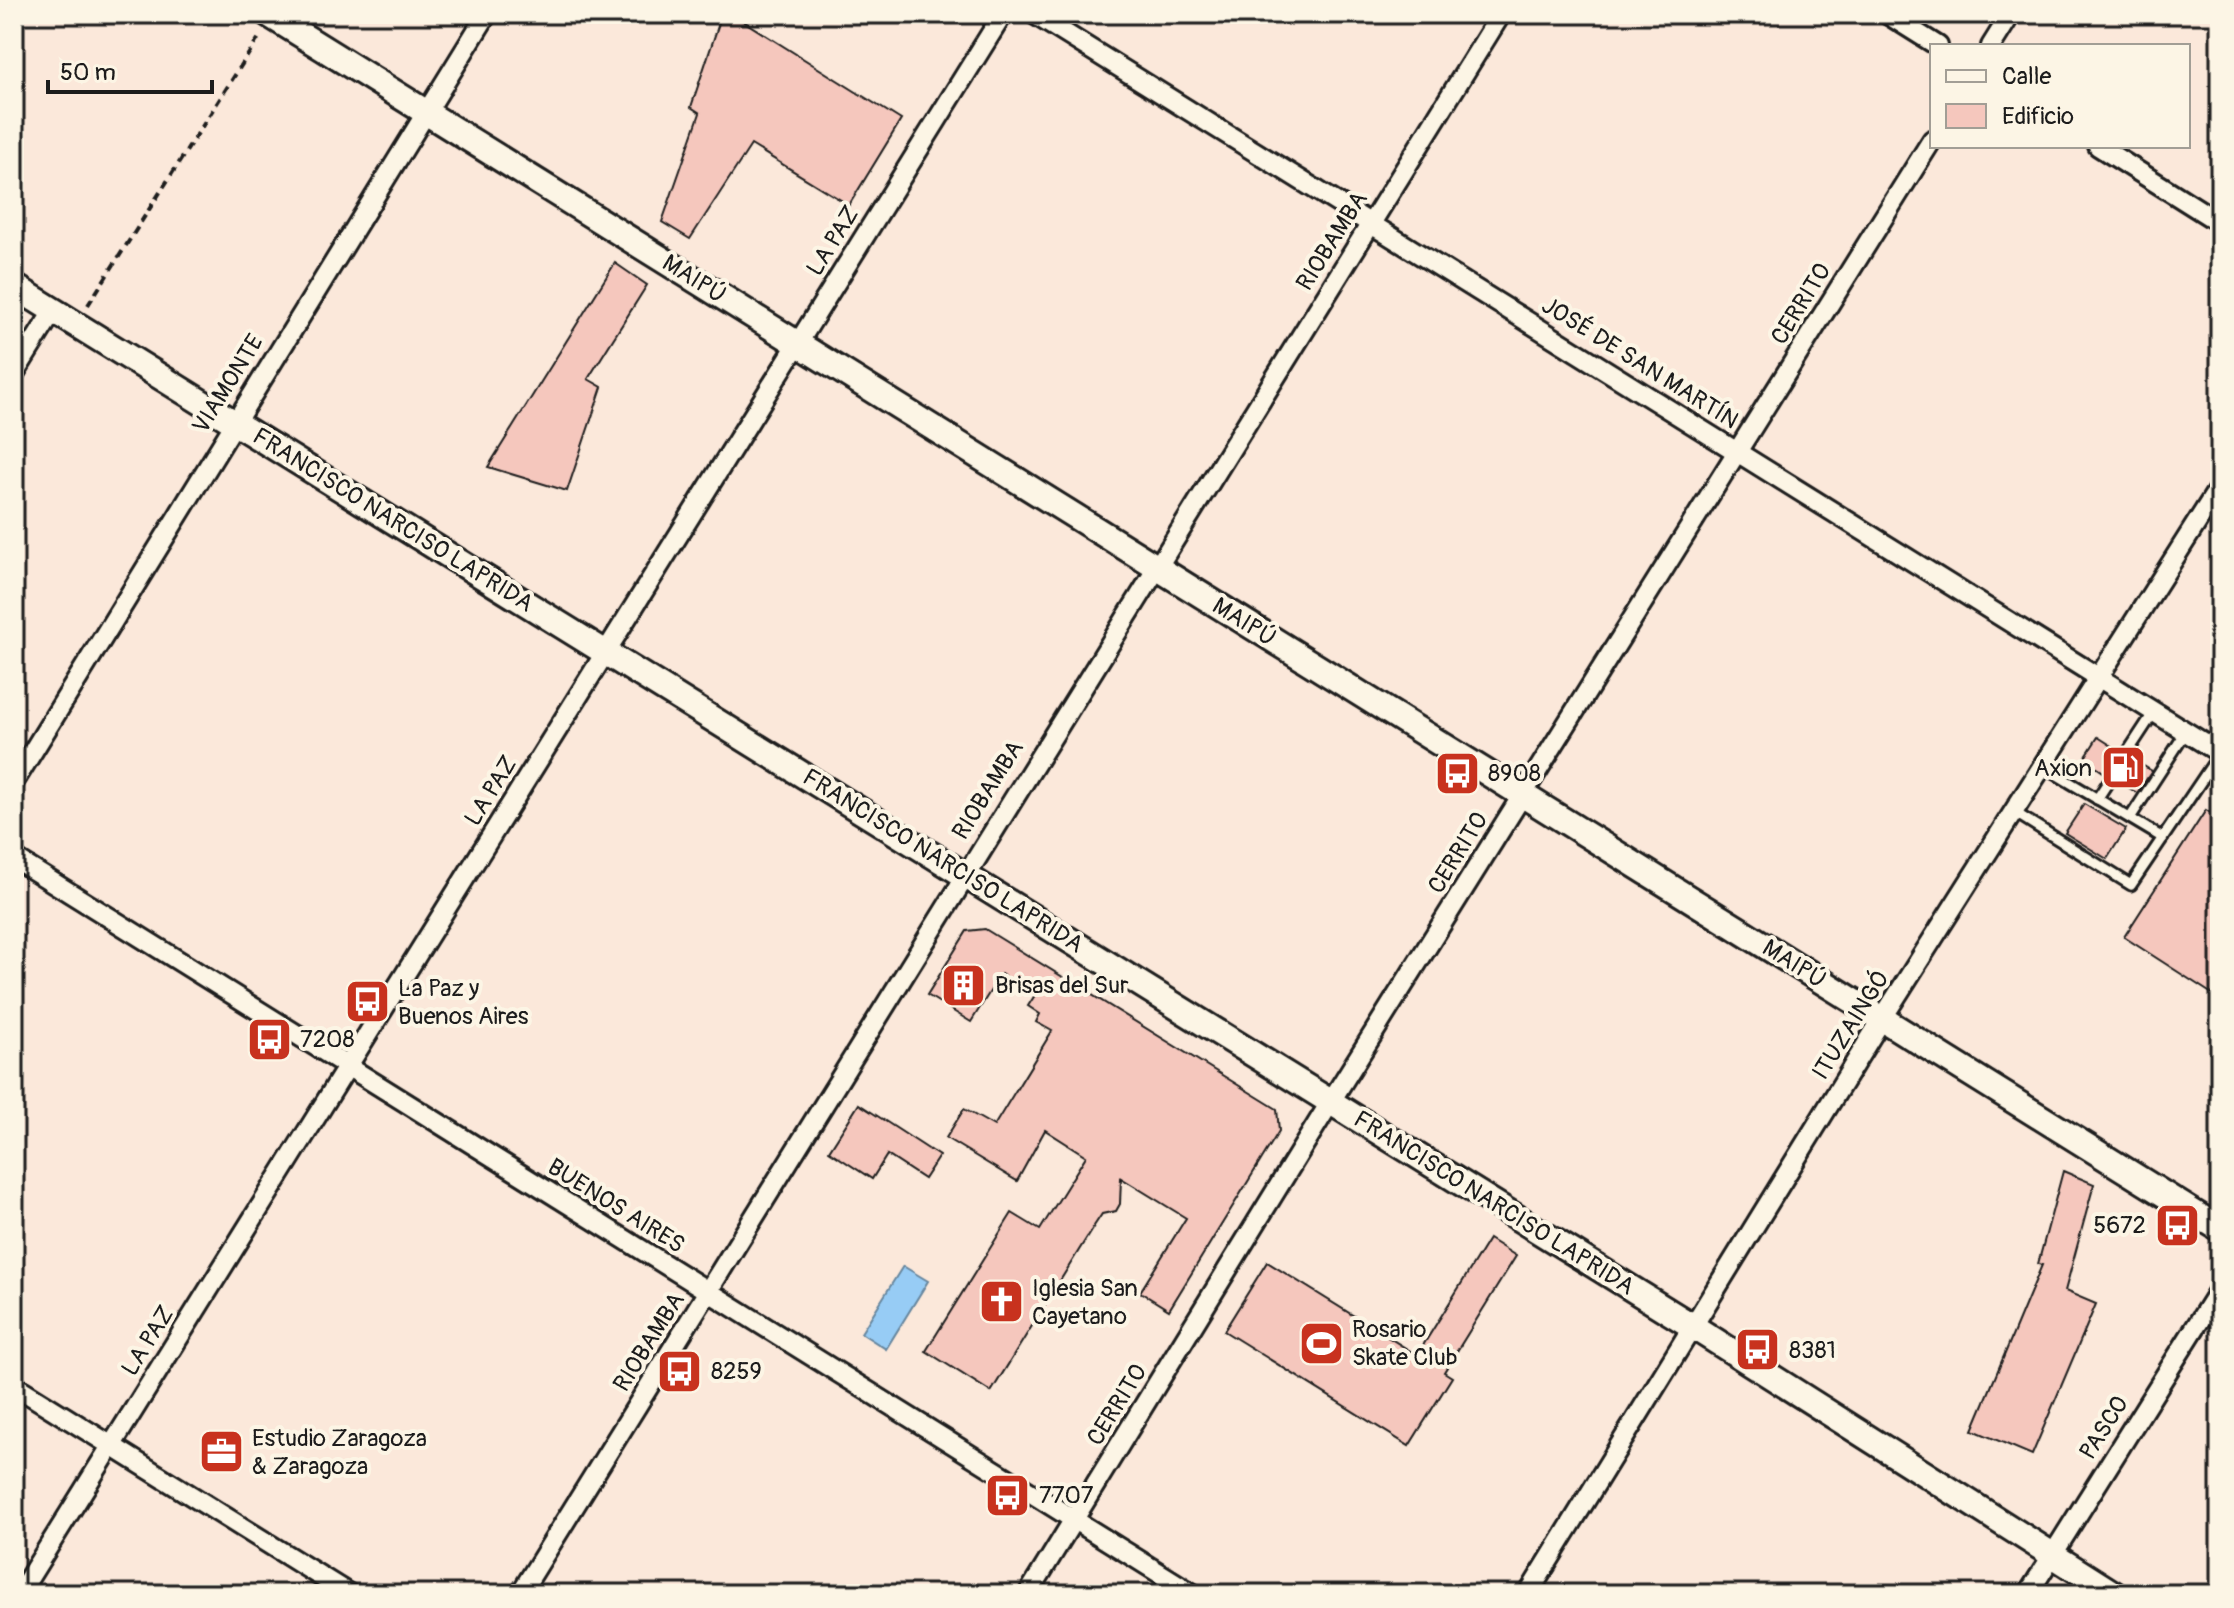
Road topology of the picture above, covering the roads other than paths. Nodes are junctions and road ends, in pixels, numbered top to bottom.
1 (487, 14) edge
2 (1003, 14) edge
3 (1034, 14) edge
4 (1501, 14) edge
5 (1887, 14) edge
6 (2011, 14) edge
7 (270, 16) edge
8 (1935, 44) edge
9 (1992, 44) edge
10 (426, 112) junction
11 (1930, 143) edge
12 (2101, 148) edge
13 (2220, 223) edge
14 (1371, 224) junction
15 (14, 286) edge
16 (54, 310) junction
17 (797, 344) junction
18 (14, 374) edge
19 (234, 421) junction
20 (1737, 452) junction
21 (2220, 486) edge
22 (1156, 567) junction
23 (606, 652) junction
24 (2100, 678) junction
25 (2154, 712) junction
26 (2186, 732) junction
27 (2220, 753) edge
28 (2044, 767) junction
29 (14, 782) edge
30 (1522, 795) junction
31 (2097, 799) junction
32 (2014, 812) junction
33 (2130, 818) junction
34 (2163, 838) junction
35 (14, 858) edge
36 (964, 874) junction
37 (1882, 1019) junction
38 (347, 1066) junction
39 (1331, 1101) junction
40 (2220, 1229) edge
41 (2220, 1288) edge
42 (709, 1292) junction
43 (1692, 1326) junction
44 (14, 1385) edge
45 (111, 1446) junction
46 (1074, 1520) junction
47 (2053, 1555) junction
48 (19, 1594) edge
49 (349, 1594) edge
50 (520, 1594) edge
51 (1028, 1594) edge
52 (1193, 1594) edge
53 (1528, 1594) edge
54 (2028, 1594) edge
55 (2114, 1594) edge

1 - 10 street, VIAMONTE
2 - 17 street, LA PAZ
3 - 14 street, JOSÉ DE SAN MARTÍN
4 - 14 street, RIOBAMBA
5 - 8 street
6 - 9 street
7 - 10 main road, MAIPÚ
10 - 17 main road, MAIPÚ
10 - 19 street, VIAMONTE
11 - 20 street, CERRITO
12 - 13 street
14 - 20 street, JOSÉ DE SAN MARTÍN
14 - 22 street, RIOBAMBA
15 - 16 main road, FRANCISCO NARCISO LAPRIDA
16 - 18 street
16 - 19 main road, FRANCISCO NARCISO LAPRIDA
17 - 22 main road, MAIPÚ
17 - 23 street, LA PAZ
19 - 23 main road, FRANCISCO NARCISO LAPRIDA
19 - 29 street, VIAMONTE
20 - 24 street, JOSÉ DE SAN MARTÍN
20 - 30 street, CERRITO
21 - 24 street, ITUZAINGÓ
22 - 30 main road, MAIPÚ
22 - 36 street, RIOBAMBA
23 - 36 main road, FRANCISCO NARCISO LAPRIDA
23 - 38 street, LA PAZ
24 - 25 street, JOSÉ DE SAN MARTÍN
24 - 28 street, ITUZAINGÓ
25 - 26 street, JOSÉ DE SAN MARTÍN
25 - 31 lane
26 - 27 street, JOSÉ DE SAN MARTÍN
26 - 33 lane
27 - 34 lane
28 - 31 lane
28 - 32 street, ITUZAINGÓ
30 - 37 main road, MAIPÚ
30 - 39 street, CERRITO
31 - 33 lane
32 - 34 lane
32 - 37 street, ITUZAINGÓ
33 - 34 lane
35 - 38 street, BUENOS AIRES
36 - 39 main road, FRANCISCO NARCISO LAPRIDA
36 - 42 street, RIOBAMBA
37 - 40 main road, MAIPÚ
37 - 43 street, ITUZAINGÓ
38 - 42 street, BUENOS AIRES
38 - 45 street, LA PAZ
39 - 43 main road, FRANCISCO NARCISO LAPRIDA
39 - 46 street, CERRITO
41 - 47 street, PASCO
42 - 46 street, BUENOS AIRES
42 - 50 street, RIOBAMBA
43 - 47 main road, FRANCISCO NARCISO LAPRIDA
43 - 53 street, ITUZAINGÓ
44 - 45 street
45 - 48 street, LA PAZ
45 - 49 street
46 - 51 street, CERRITO
46 - 52 street, BUENOS AIRES
47 - 54 street, PASCO
47 - 55 main road, FRANCISCO NARCISO LAPRIDA

